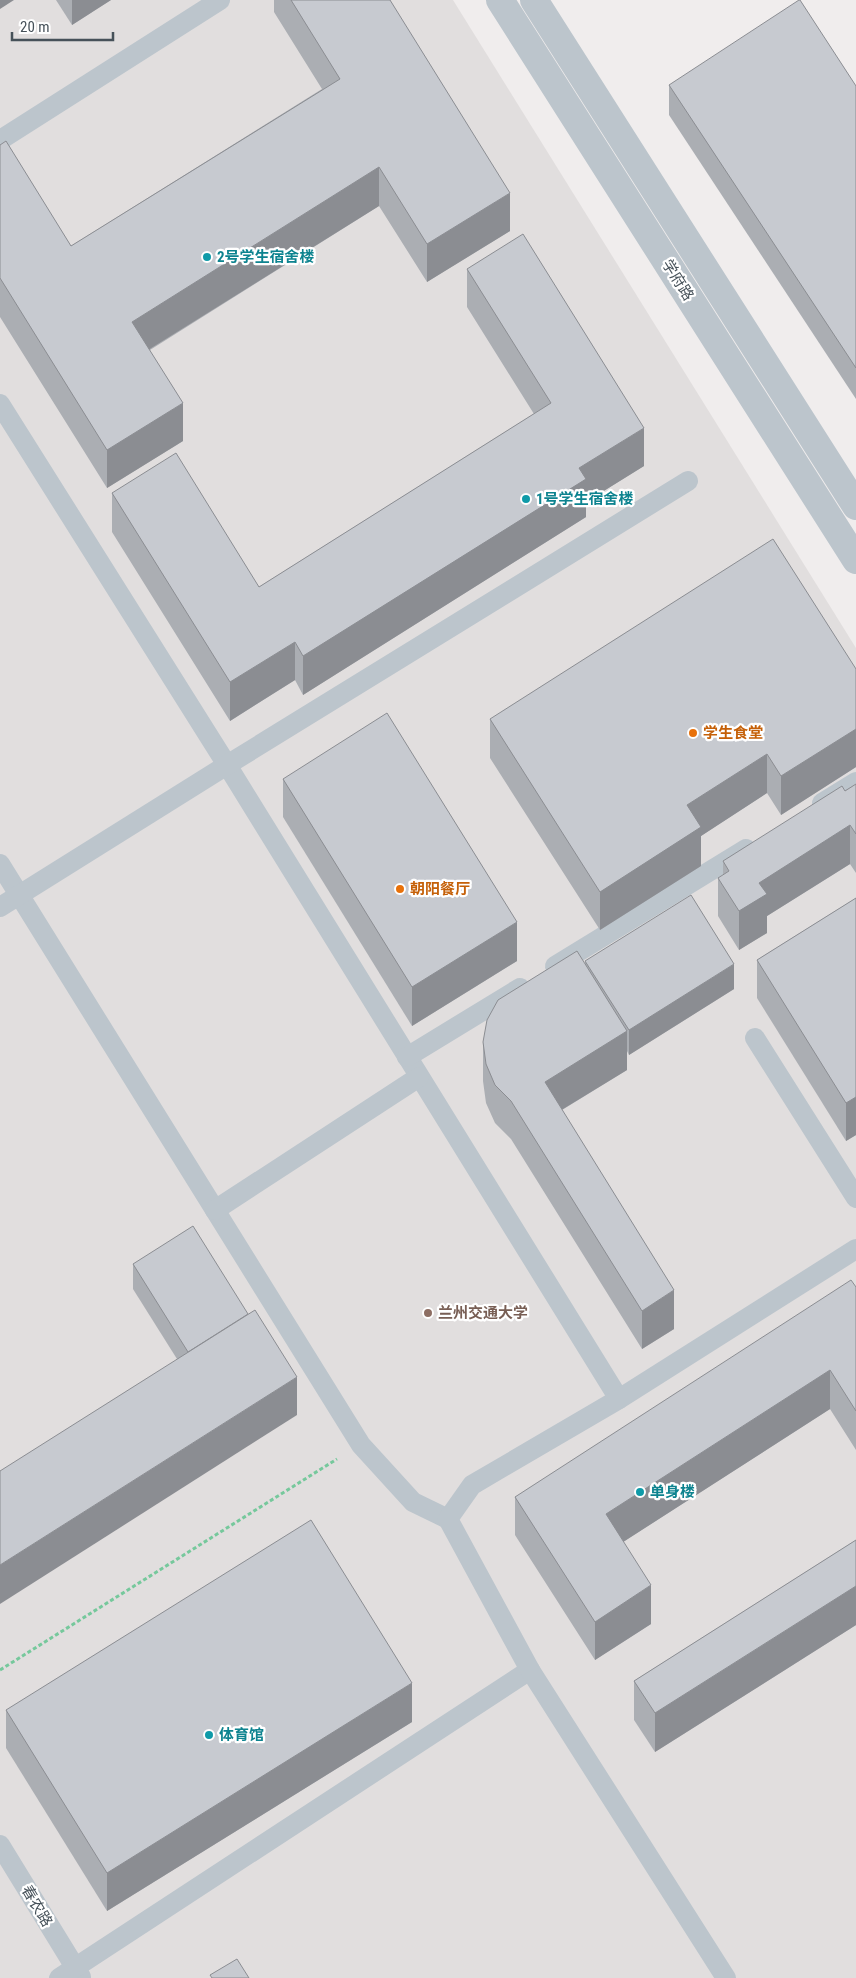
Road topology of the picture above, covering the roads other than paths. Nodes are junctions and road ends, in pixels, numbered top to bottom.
1 (220, 0) edge
2 (500, 0) edge
3 (534, 0) edge
4 (0, 140) edge
5 (0, 404) edge
6 (688, 481) dead end
7 (856, 506) edge
8 (856, 560) edge
9 (227, 765) junction
10 (856, 782) edge
11 (805, 813) edge
12 (763, 839) edge
13 (0, 864) edge
14 (19, 895) junction
15 (0, 908) edge
16 (755, 1038) dead end
17 (407, 1057) junction
18 (419, 1077) junction
19 (856, 1198) edge
20 (215, 1210) junction
21 (856, 1249) edge
22 (619, 1399) junction
23 (448, 1519) junction
24 (530, 1670) junction
25 (0, 1845) edge
26 (72, 1974) edge
27 (726, 1978) edge

1 - 4 lane
2 - 8 street, 学府路
3 - 7 street, 学府路
5 - 9 lane
6 - 9 lane
9 - 14 lane
9 - 17 lane
10 - 11 lane
12 - 17 lane
13 - 14 lane
14 - 15 lane
14 - 20 lane
16 - 19 lane
17 - 18 lane
18 - 20 lane
18 - 22 lane
20 - 23 lane
21 - 22 lane
22 - 23 lane
23 - 24 lane
24 - 26 lane
24 - 27 lane
25 - 26 lane, 春农路

